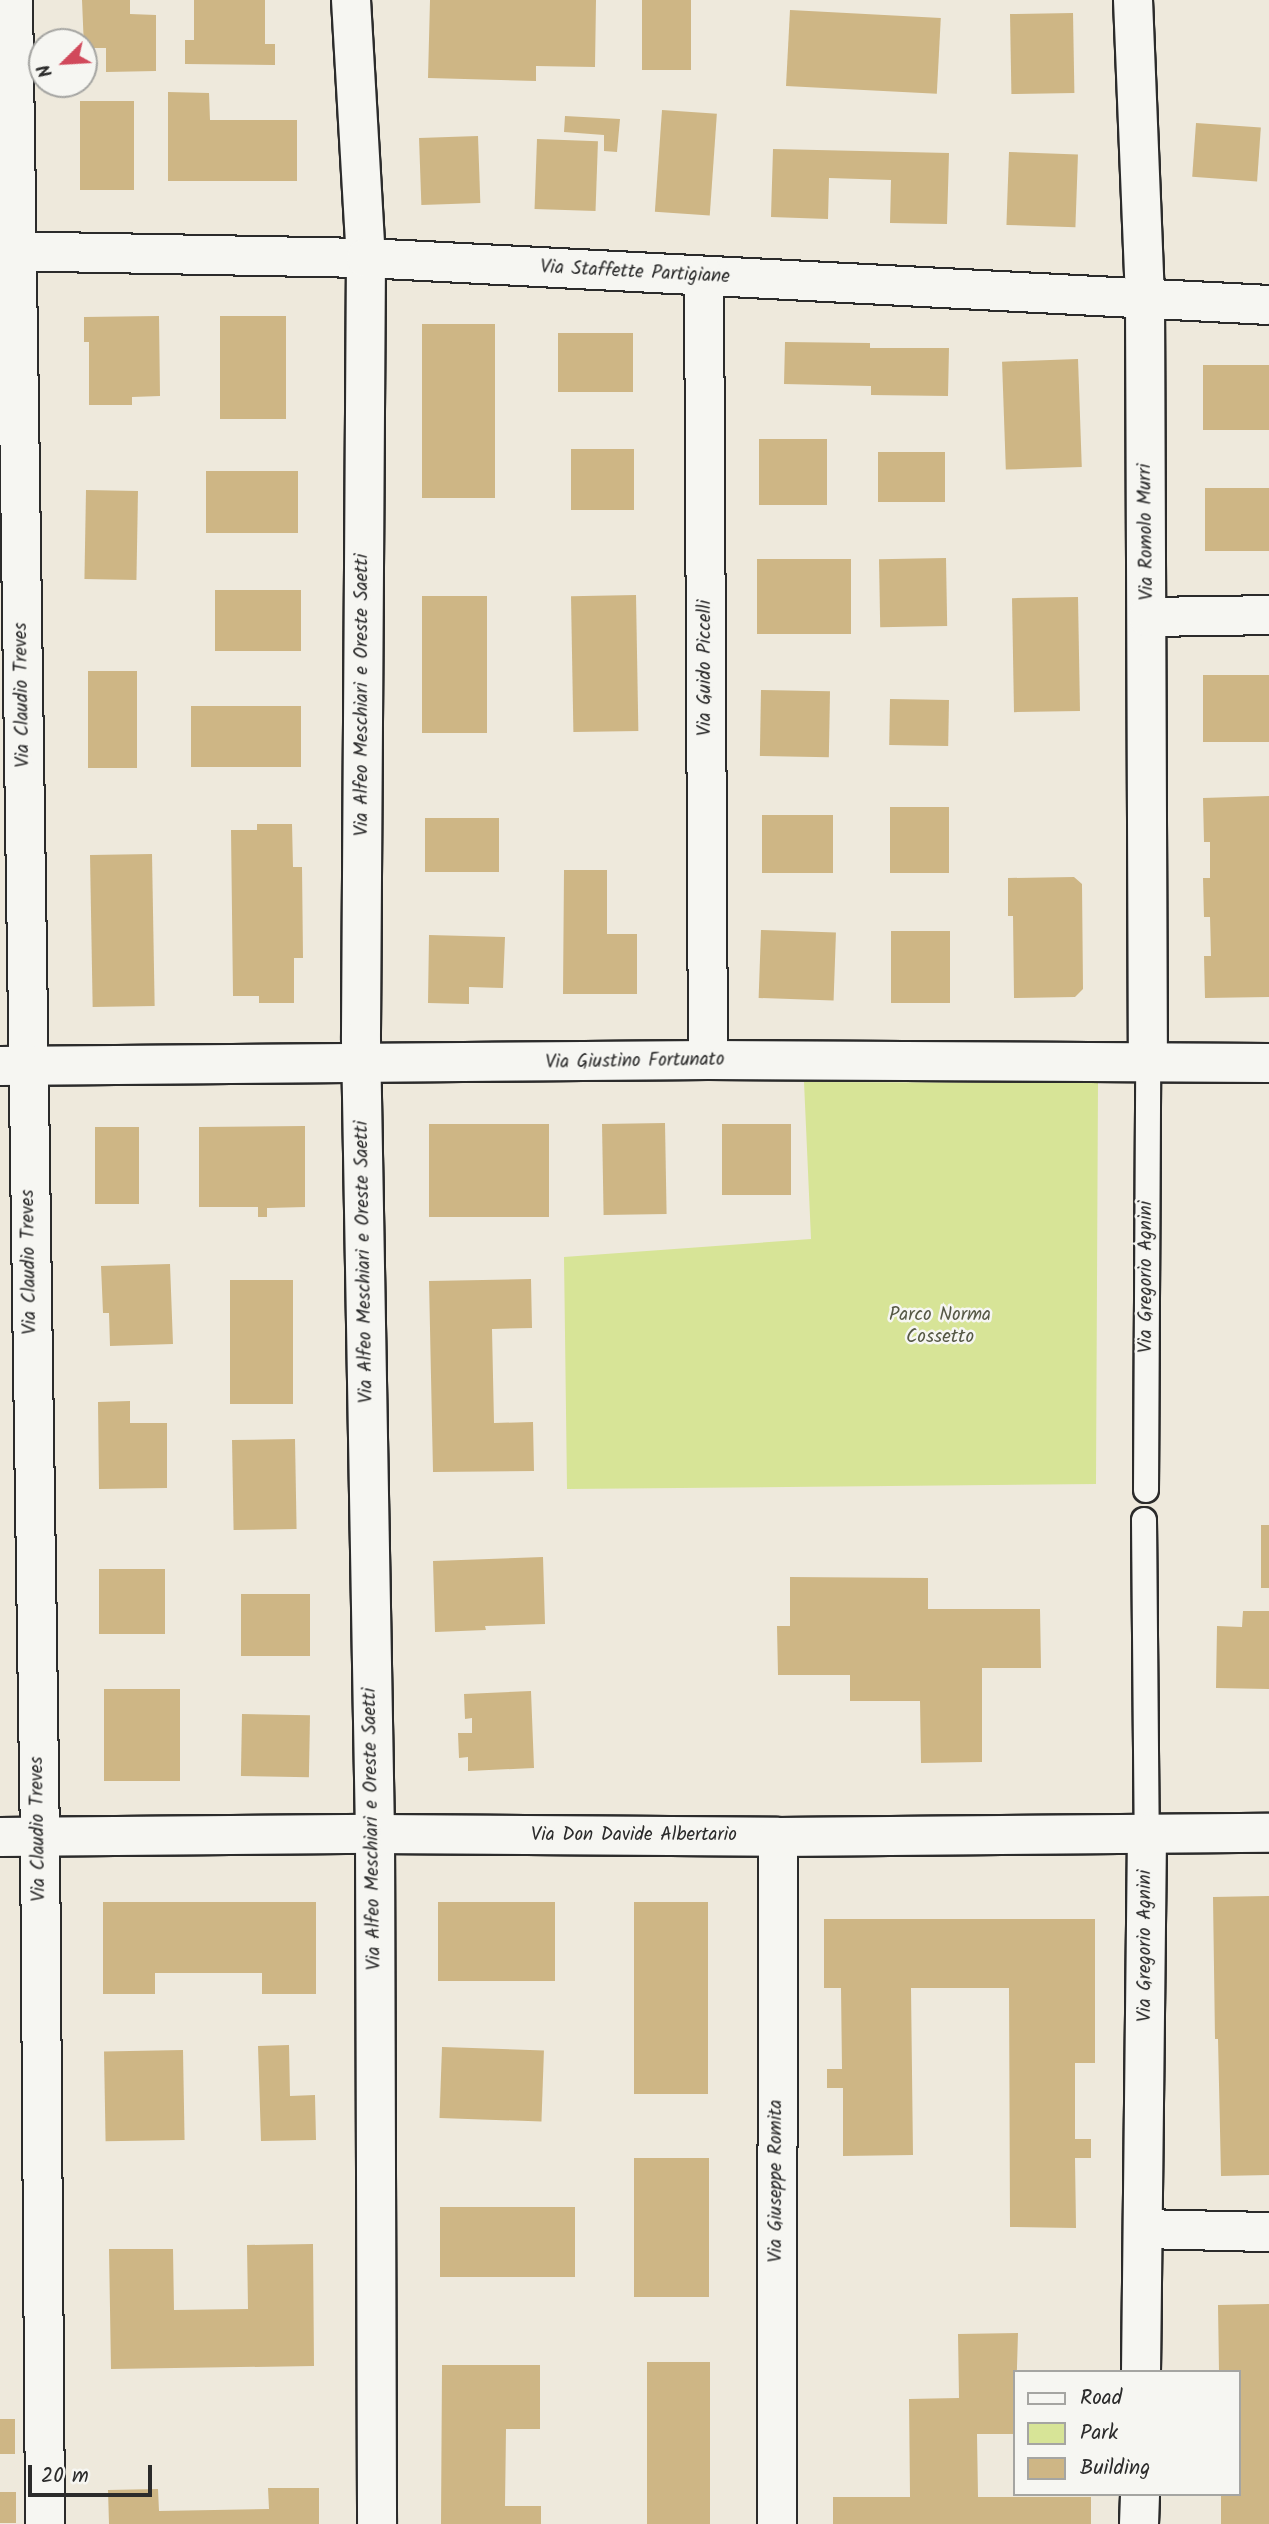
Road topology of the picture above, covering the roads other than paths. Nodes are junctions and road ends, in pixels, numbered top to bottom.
1 (13, 0) edge
2 (351, 0) edge
3 (1133, 0) edge
4 (9, 251) edge
5 (366, 258) junction
6 (704, 276) junction
7 (1145, 300) junction
8 (1269, 306) edge
9 (1269, 615) edge
10 (1148, 617) junction
11 (708, 1060) junction
12 (1269, 1063) edge
13 (1148, 1064) junction
14 (362, 1065) junction
15 (14, 1067) edge
16 (1146, 1490) dead end
17 (1144, 1520) dead end
18 (1269, 1833) edge
19 (375, 1834) junction
20 (1147, 1834) junction
21 (40, 1835) junction
22 (0, 1837) edge
23 (778, 1837) junction
24 (1143, 2229) junction
25 (1269, 2232) edge
26 (1141, 2370) edge
27 (1140, 2496) edge
28 (45, 2524) edge
29 (377, 2524) edge
30 (777, 2524) edge
31 (1139, 2524) edge

1 - 4 street, Via Claudio Treves
2 - 5 street, Via Alfeo Meschiari e Oreste Saetti
3 - 7 street, Via Romolo Murri
4 - 5 street, Via Staffette Partigiane
4 - 15 street, Via Claudio Treves
5 - 6 street, Via Staffette Partigiane
5 - 14 street, Via Alfeo Meschiari e Oreste Saetti
6 - 7 street, Via Staffette Partigiane
6 - 11 street, Via Guido Piccelli
7 - 8 street, Via Staffette Partigiane
7 - 10 street, Via Romolo Murri
9 - 10 street
10 - 13 street, Via Romolo Murri
11 - 13 street, Via Giustino Fortunato
11 - 14 street, Via Giustino Fortunato
12 - 13 street, Via Giustino Fortunato
13 - 16 lane, Via Gregorio Agnini
14 - 15 street, Via Giustino Fortunato
14 - 19 street, Via Alfeo Meschiari e Oreste Saetti
15 - 21 street, Via Claudio Treves
17 - 20 lane, Via Gregorio Agnini
18 - 20 street, Via Don Davide Albertario
19 - 21 street, Via Don Davide Albertario
19 - 23 street, Via Don Davide Albertario
19 - 29 street, Via Alfeo Meschiari e Oreste Saetti
20 - 23 street, Via Don Davide Albertario
20 - 24 street, Via Gregorio Agnini
21 - 22 street, Via Don Davide Albertario
21 - 28 street, Via Claudio Treves
23 - 30 street, Via Giuseppe Romita
24 - 25 street
24 - 26 street, Via Gregorio Agnini
27 - 31 street

